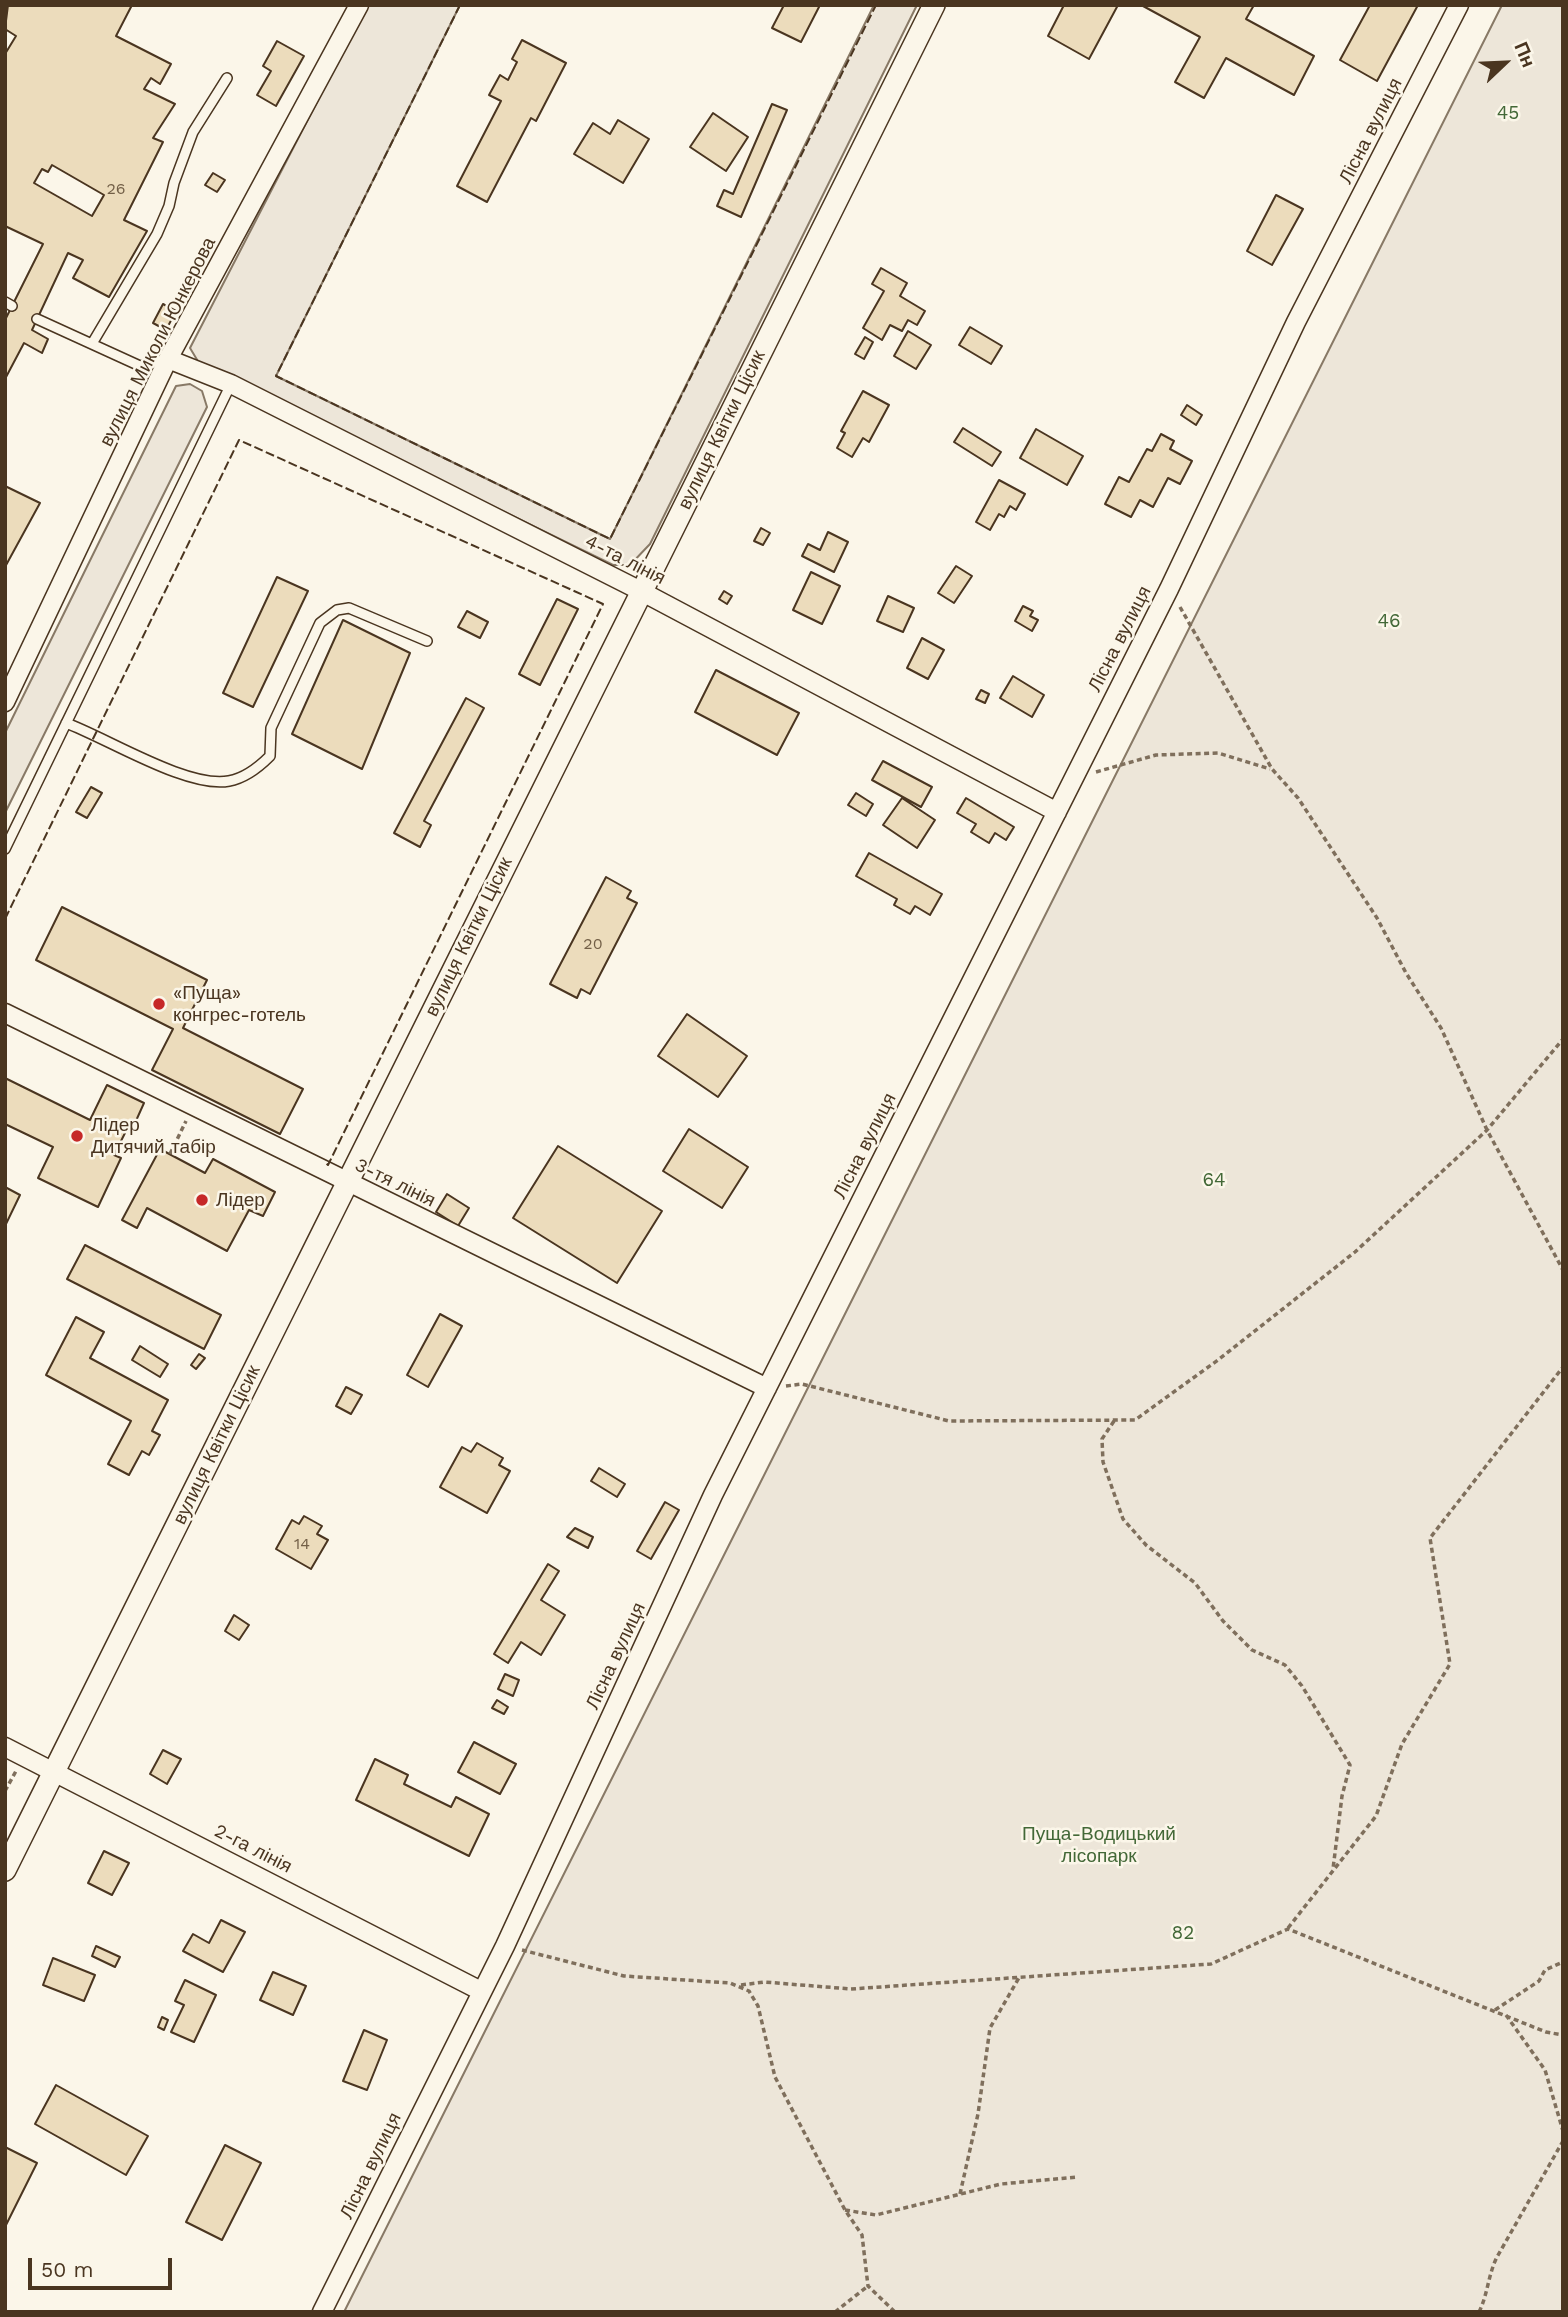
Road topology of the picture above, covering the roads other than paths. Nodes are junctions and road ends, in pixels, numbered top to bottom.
1 (359, 5) edge
2 (934, 5) edge
3 (1459, 5) edge
4 (227, 79) dead end
5 (37, 319) dead end
6 (93, 342) junction
7 (168, 359) junction
8 (231, 384) junction
9 (642, 592) junction
10 (427, 641) dead end
11 (5, 702) edge
12 (66, 723) junction
13 (1057, 811) junction
14 (5, 849) edge
15 (5, 1013) edge
16 (347, 1183) junction
17 (767, 1388) junction
18 (5, 1747) edge
19 (55, 1770) junction
20 (5, 1870) edge
21 (481, 1991) junction
22 (322, 2312) edge

1 - 7 street, вулиця Миколи Юнкерова
2 - 9 street, вулиця Квітки Цісик
3 - 13 street, Лісна вулиця
4 - 6 lane
5 - 6 lane
6 - 7 lane
7 - 8 street, 4-та лінія
7 - 11 street, вулиця Миколи Юнкерова
8 - 9 street, 4-та лінія
8 - 12 lane
9 - 13 street, 4-та лінія
9 - 16 street, вулиця Квітки Цісик
10 - 12 lane
12 - 14 lane
13 - 17 street, Лісна вулиця
15 - 16 street, 3-тя лінія
16 - 17 street, 3-тя лінія
16 - 19 street, вулиця Квітки Цісик
17 - 21 street, Лісна вулиця
18 - 19 street, 2-га лінія
19 - 20 street, вулиця Квітки Цісик
19 - 21 street, 2-га лінія
21 - 22 street, Лісна вулиця

